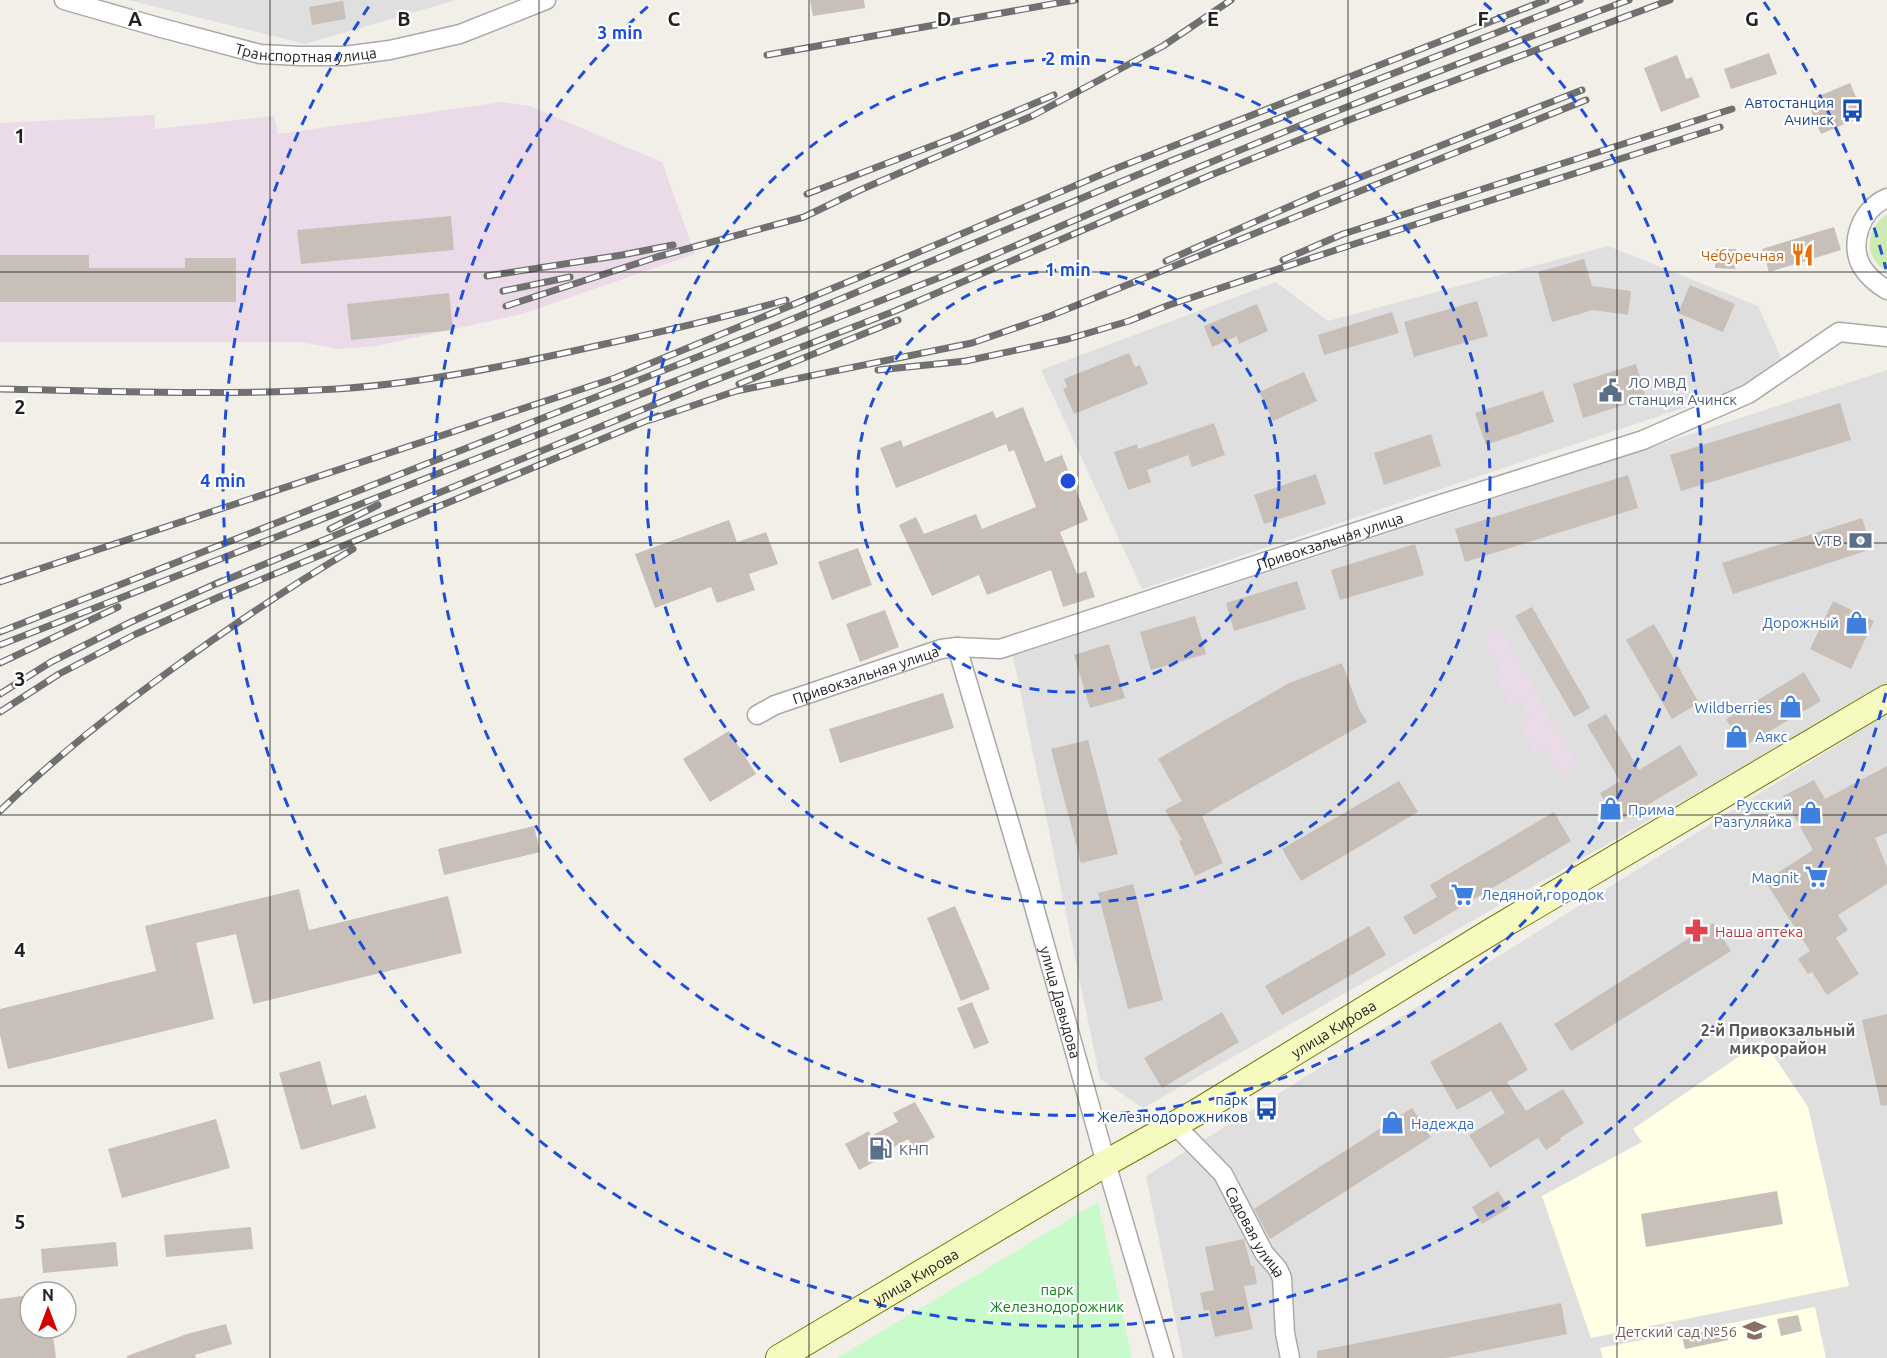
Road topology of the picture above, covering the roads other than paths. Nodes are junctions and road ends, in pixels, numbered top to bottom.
1 (64, 0) edge
2 (546, 0) edge
3 (1887, 198) edge
4 (1880, 285) edge
5 (1887, 298) edge
6 (1887, 337) edge
7 (957, 646) junction
8 (1887, 698) edge
9 (757, 715) dead end
10 (1175, 1125) junction
11 (1106, 1163) junction
12 (779, 1358) edge
13 (1164, 1358) edge
14 (1290, 1358) edge

1 - 2 street, Транспортная улица
3 - 4 street
4 - 5 street
6 - 7 street, Привокзальная улица
7 - 9 street, Привокзальная улица
7 - 11 street, улица Давыдова
8 - 10 main road, улица Кирова
10 - 11 main road, улица Кирова
10 - 14 street, Садовая улица
11 - 12 main road, улица Кирова
11 - 13 street, улица Давыдова

